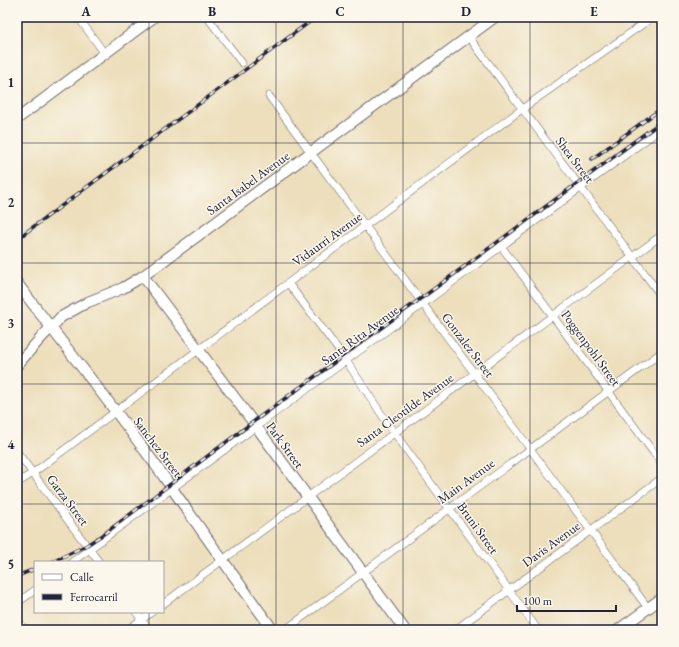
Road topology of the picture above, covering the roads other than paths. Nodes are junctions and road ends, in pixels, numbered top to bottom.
1 (78, 17) edge
2 (154, 17) edge
3 (207, 17) edge
4 (495, 17) edge
5 (653, 17) edge
6 (469, 36) junction
7 (105, 54) junction
8 (242, 63) dead end
9 (268, 96) dead end
10 (522, 109) junction
11 (17, 119) edge
12 (661, 130) edge
13 (311, 152) junction
14 (581, 187) junction
15 (366, 226) junction
16 (662, 235) edge
17 (501, 246) junction
18 (632, 257) junction
19 (143, 276) junction
20 (17, 283) edge
21 (288, 283) junction
22 (662, 298) edge
23 (423, 304) junction
24 (553, 316) junction
25 (51, 327) junction
26 (198, 350) junction
27 (662, 352) edge
28 (345, 360) junction
29 (17, 365) edge
30 (475, 374) junction
31 (608, 391) junction
32 (115, 411) junction
33 (256, 427) junction
34 (395, 433) junction
35 (530, 449) junction
36 (17, 452) edge
37 (662, 464) edge
38 (33, 473) junction
39 (662, 478) edge
40 (17, 483) edge
41 (172, 488) junction
42 (308, 497) junction
43 (449, 508) junction
44 (591, 530) junction
45 (90, 548) junction
46 (222, 560) junction
47 (73, 561) edge
48 (99, 561) edge
49 (363, 572) junction
50 (509, 590) junction
51 (34, 591) edge
52 (662, 598) edge
53 (17, 603) edge
54 (164, 603) edge
55 (648, 608) junction
56 (137, 613) edge
57 (151, 613) edge
58 (17, 619) edge
59 (142, 620) junction
60 (25, 630) edge
61 (127, 630) edge
62 (149, 630) edge
63 (273, 630) edge
64 (285, 630) edge
65 (405, 630) edge
66 (455, 630) edge
67 (538, 630) edge
68 (618, 630) edge

1 - 7 street
2 - 7 main road
3 - 8 street
4 - 6 main road, Santa Isabel Avenue
5 - 10 street, Vidaurri Avenue
6 - 10 street, Shea Street
6 - 13 main road, Santa Isabel Avenue
7 - 11 main road
9 - 13 street, Gonzalez Street
10 - 14 street, Shea Street
10 - 15 street, Vidaurri Avenue
12 - 14 street, Santa Rita Avenue
13 - 15 street, Gonzalez Street
13 - 19 main road, Santa Isabel Avenue
14 - 17 street, Santa Rita Avenue
14 - 18 street, Shea Street
15 - 21 street, Vidaurri Avenue
15 - 23 street, Gonzalez Street
16 - 18 street, Santa Cleotilde Avenue
17 - 23 street, Santa Rita Avenue
17 - 24 street, Poggenpohl Street
18 - 22 street, Shea Street
18 - 24 street, Santa Cleotilde Avenue
19 - 25 main road, Santa Isabel Avenue
19 - 26 main road, Park Street
20 - 25 main road, Sanchez Street
21 - 26 street, Vidaurri Avenue
21 - 28 street, Bruni Street
23 - 28 street, Santa Rita Avenue
23 - 30 street, Gonzalez Street
24 - 30 street, Santa Cleotilde Avenue
24 - 31 street, Poggenpohl Street
25 - 29 main road, Santa Isabel Avenue
25 - 32 main road, Sanchez Street
26 - 32 street, Vidaurri Avenue
26 - 33 main road, Park Street
27 - 31 street, Main Avenue
28 - 33 street, Santa Rita Avenue
28 - 34 street, Bruni Street
30 - 34 street, Santa Cleotilde Avenue
30 - 35 street, Gonzalez Street
31 - 35 street, Main Avenue
31 - 37 street, Poggenpohl Street
32 - 38 street, Vidaurri Avenue
32 - 41 main road, Sanchez Street
33 - 41 street, Santa Rita Avenue
33 - 42 main road, Park Street
34 - 42 street, Santa Cleotilde Avenue
34 - 43 street, Bruni Street
35 - 43 street, Main Avenue
35 - 44 street, Gonzalez Street
36 - 38 street, Garza Street
38 - 40 street, Vidaurri Avenue
38 - 45 street, Garza Street
39 - 44 street, Davis Avenue
41 - 45 street, Santa Rita Avenue
41 - 46 main road, Sanchez Street
42 - 46 street, Santa Cleotilde Avenue
42 - 49 main road, Park Street
43 - 49 street, Main Avenue
43 - 50 street, Bruni Street
44 - 50 street, Davis Avenue
44 - 55 street, Gonzalez Street
45 - 47 street, Santa Rita Avenue
45 - 48 street, Garza Street
46 - 54 street, Santa Cleotilde Avenue
46 - 63 main road, Sanchez Street
49 - 64 street, Main Avenue
49 - 65 main road, Park Street
50 - 66 street, Davis Avenue
50 - 67 street, Bruni Street
51 - 53 street
52 - 55 main road
55 - 68 main road
56 - 59 street
57 - 59 street
58 - 60 street
59 - 61 street
59 - 62 street

